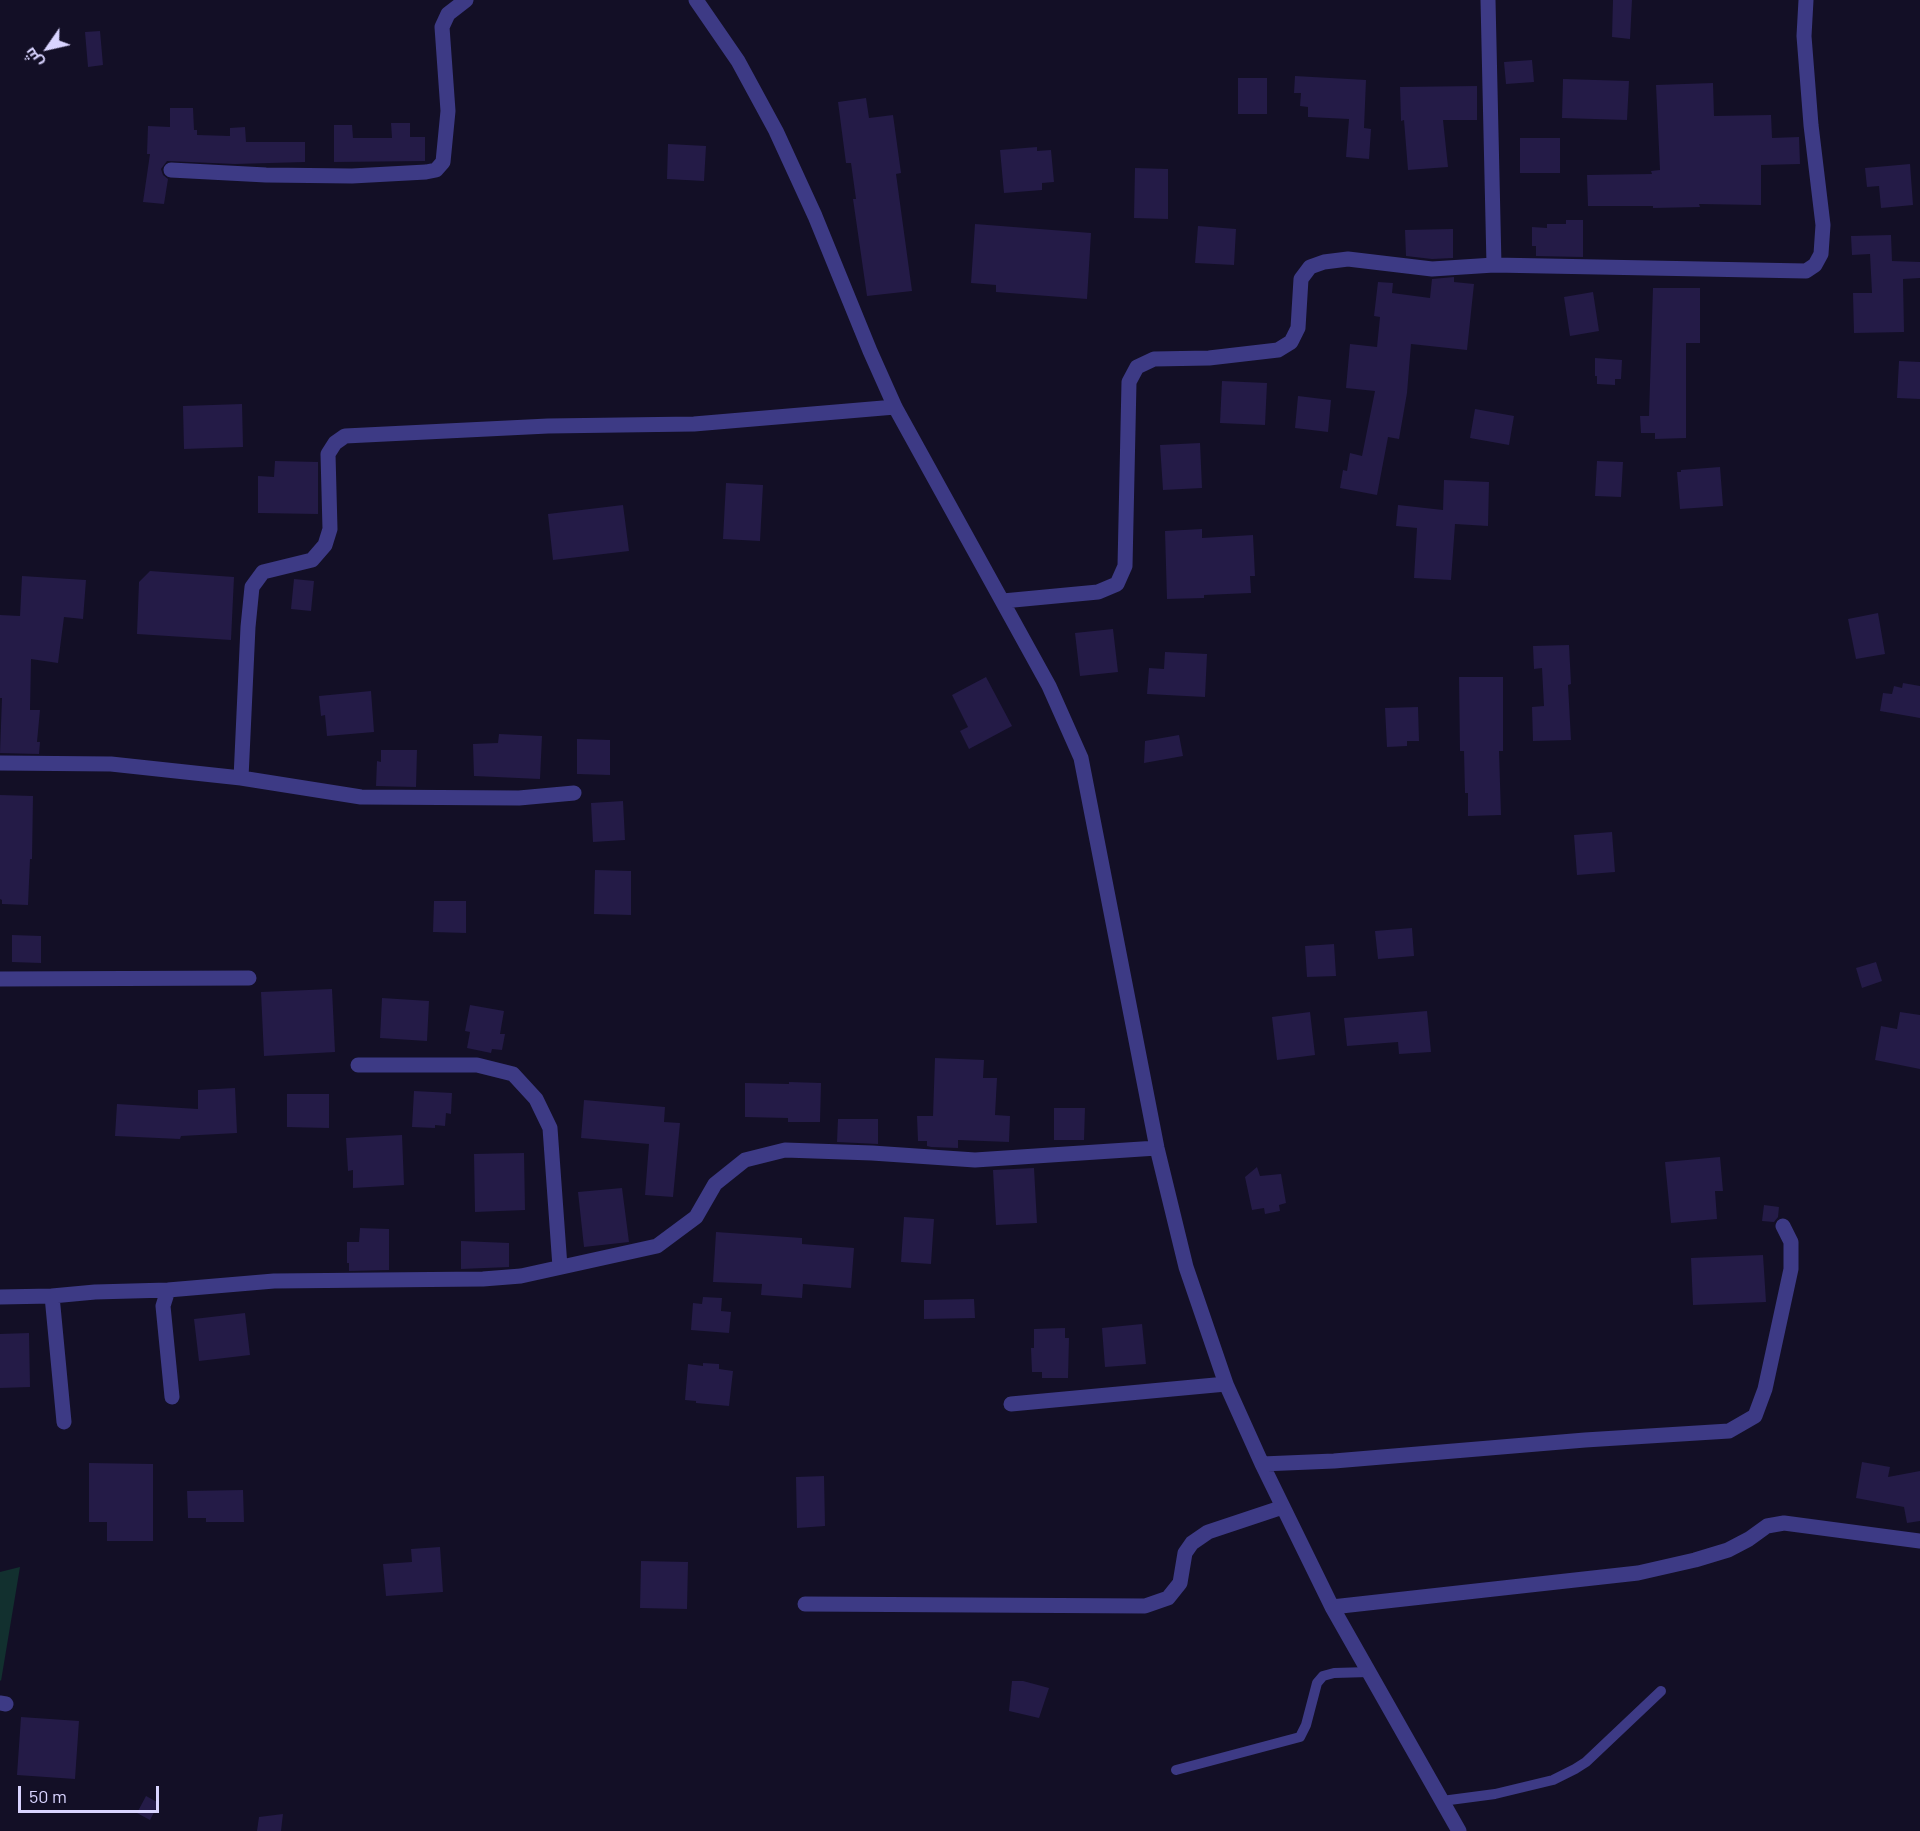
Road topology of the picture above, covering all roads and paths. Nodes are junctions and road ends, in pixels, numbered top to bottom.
1 (466, 0) edge
2 (696, 0) edge
3 (1488, 0) edge
4 (1806, 0) edge
5 (171, 170) dead end
6 (1494, 265) junction
7 (895, 407) junction
8 (1003, 601) junction
9 (0, 763) edge
10 (242, 778) junction
11 (574, 793) dead end
12 (249, 978) dead end
13 (0, 979) edge
14 (358, 1065) dead end
15 (1157, 1148) junction
16 (1783, 1226) dead end
17 (560, 1267) junction
18 (168, 1290) junction
19 (52, 1296) junction
20 (0, 1297) edge
21 (1226, 1384) junction
22 (172, 1397) dead end
23 (1011, 1404) dead end
24 (64, 1422) dead end
25 (1262, 1464) junction
26 (1283, 1506) junction
27 (1920, 1541) edge
28 (806, 1604) dead end
29 (1332, 1607) junction
30 (1369, 1672) junction
31 (1661, 1691) dead end
32 (1176, 1770) dead end
33 (1442, 1801) junction
34 (1459, 1831) edge

1 - 5 street
2 - 7 street
3 - 6 street
4 - 6 street
6 - 8 street
7 - 8 street
7 - 10 street
8 - 15 street
9 - 10 street
10 - 11 street
12 - 13 street
14 - 17 street
15 - 17 street
15 - 21 street
16 - 25 street
17 - 18 street
18 - 19 street
18 - 22 street
19 - 20 street
19 - 24 street
21 - 23 street
21 - 25 street
25 - 26 street
26 - 28 street
26 - 29 street
27 - 29 street
29 - 30 street
30 - 32 lane
30 - 33 street
31 - 33 lane
33 - 34 street

